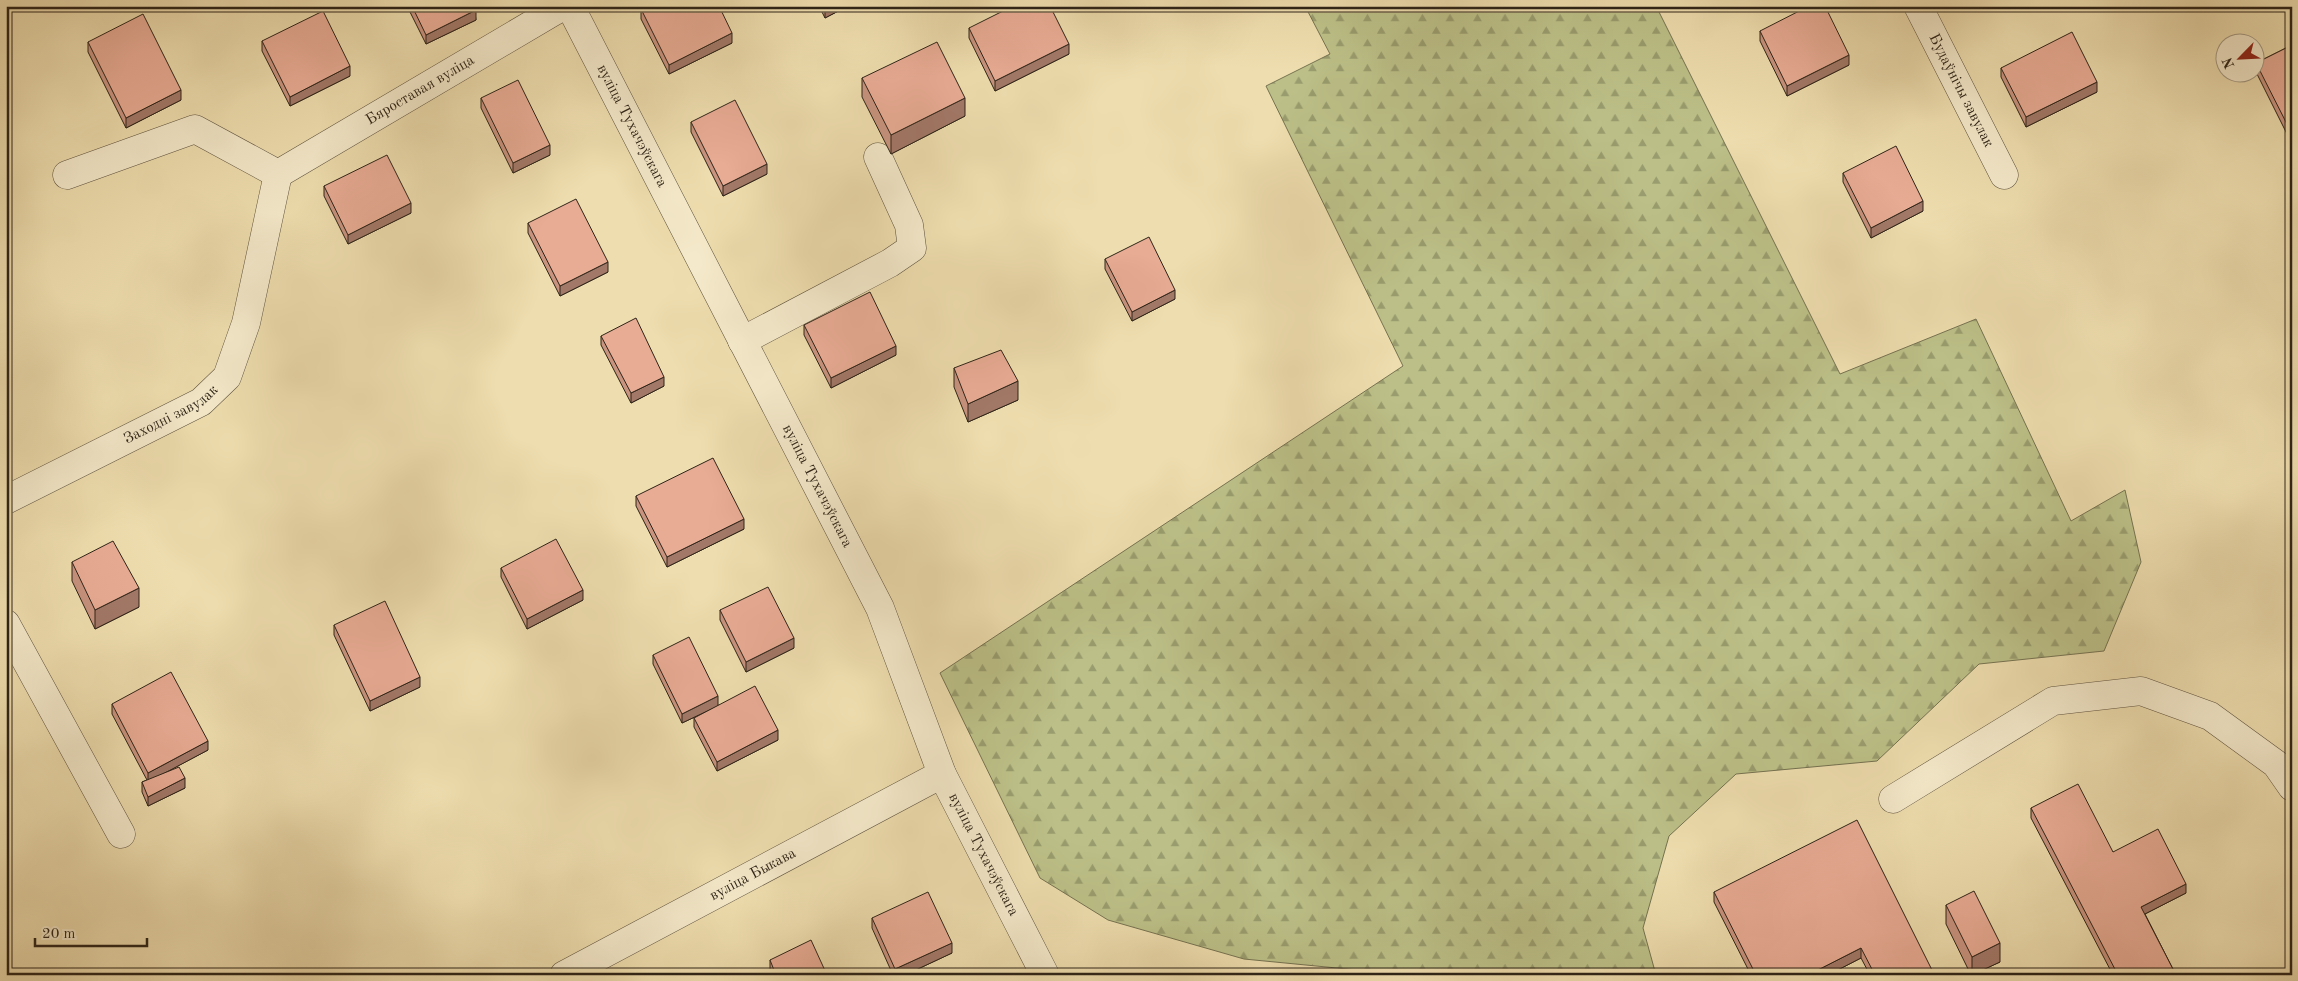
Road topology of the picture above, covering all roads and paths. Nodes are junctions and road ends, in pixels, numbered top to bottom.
1 (563, 6) edge
2 (570, 6) edge
3 (1918, 6) edge
4 (878, 157) dead end
5 (278, 174) junction
6 (67, 175) dead end
7 (2004, 175) dead end
8 (742, 341) junction
9 (6, 500) edge
10 (6, 624) edge
11 (942, 774) junction
12 (2292, 787) edge
13 (1893, 799) dead end
14 (120, 834) dead end
15 (564, 975) edge
16 (1045, 975) edge

1 - 5 street, Бяроставая вуліца
2 - 8 street, вуліца Тухачэўскага
3 - 7 street, Будаўнічы завулак
4 - 8 street
5 - 6 street
5 - 9 street, Заходні завулак
8 - 11 street, вуліца Тухачэўскага
10 - 14 street
11 - 15 street, вуліца Быкава
11 - 16 street, вуліца Тухачэўскага
12 - 13 street

